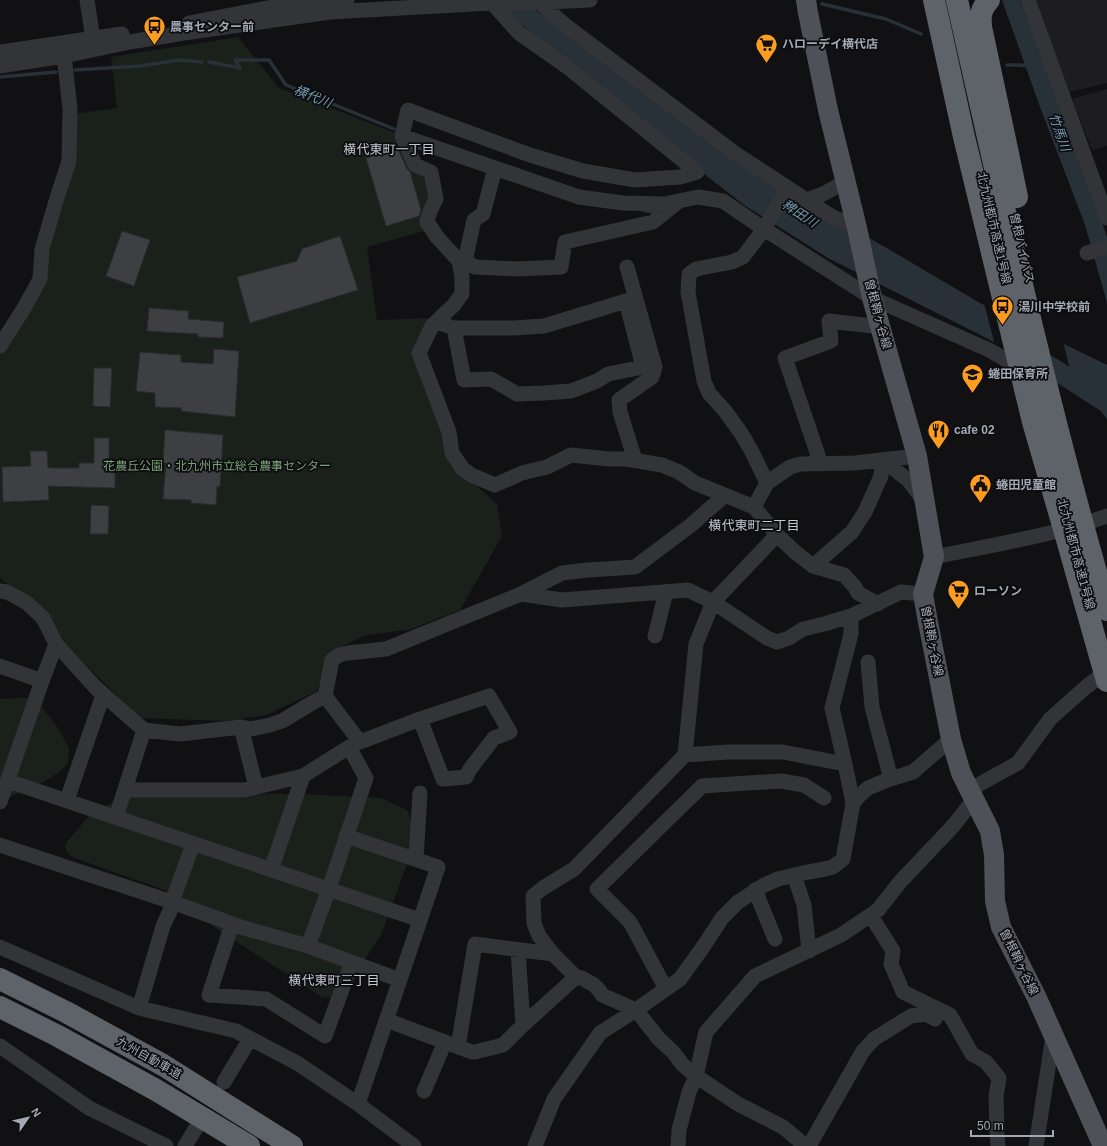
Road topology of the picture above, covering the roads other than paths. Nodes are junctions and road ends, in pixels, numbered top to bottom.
1 (87, 0) edge
2 (354, 0) edge
3 (581, 0) edge
4 (590, 0) edge
5 (806, 0) edge
6 (957, 0) edge
7 (966, 0) edge
8 (989, 0) edge
9 (1028, 0) edge
10 (335, 1) edge
11 (539, 2) edge
12 (939, 2) edge
13 (488, 4) junction
14 (261, 11) edge
15 (93, 39) junction
16 (63, 49) junction
17 (0, 52) edge
18 (0, 66) edge
19 (402, 136) junction
20 (495, 168) junction
21 (845, 182) junction
22 (788, 188) junction
23 (806, 200) junction
24 (681, 201) junction
25 (1107, 218) edge
26 (765, 226) junction
27 (857, 228) junction
28 (1107, 247) edge
29 (1087, 253) dead end
30 (1023, 254) junction
31 (462, 261) junction
32 (627, 267) dead end
33 (871, 294) junction
34 (436, 322) junction
35 (881, 327) junction
36 (454, 328) junction
37 (0, 346) edge
38 (1020, 365) junction
39 (917, 456) junction
40 (635, 460) junction
41 (883, 460) junction
42 (821, 464) junction
43 (767, 482) junction
44 (724, 496) junction
45 (926, 504) junction
46 (754, 507) junction
47 (1098, 520) edge
48 (1064, 529) junction
49 (777, 535) junction
50 (934, 557) junction
51 (813, 566) junction
52 (1107, 587) edge
53 (0, 590) edge
54 (666, 592) junction
55 (521, 594) junction
56 (923, 594) junction
57 (713, 602) junction
58 (878, 604) junction
59 (1107, 610) edge
60 (851, 616) junction
61 (655, 636) dead end
62 (56, 644) junction
63 (868, 662) dead end
64 (0, 666) edge
65 (1106, 673) edge
66 (42, 681) junction
67 (103, 695) junction
68 (325, 696) junction
69 (420, 719) junction
70 (241, 727) junction
71 (144, 730) junction
72 (951, 739) junction
73 (685, 756) junction
74 (845, 764) junction
75 (303, 776) junction
76 (891, 779) junction
77 (8, 781) junction
78 (256, 787) junction
79 (125, 790) junction
80 (420, 793) dead end
81 (972, 794) junction
82 (824, 798) dead end
83 (67, 800) junction
84 (0, 802) edge
85 (853, 803) junction
86 (116, 817) junction
87 (346, 836) junction
88 (193, 844) junction
89 (0, 845) edge
90 (416, 859) junction
91 (271, 870) junction
92 (794, 875) junction
93 (328, 890) junction
94 (755, 890) junction
95 (172, 902) junction
96 (871, 916) junction
97 (420, 920) junction
98 (232, 924) junction
99 (775, 939) dead end
100 (308, 946) junction
101 (0, 947) edge
102 (518, 950) junction
103 (809, 950) junction
104 (553, 954) junction
105 (352, 962) junction
106 (576, 977) junction
107 (0, 979) edge
108 (400, 980) junction
109 (666, 989) junction
110 (0, 1007) edge
111 (139, 1008) junction
112 (636, 1010) junction
113 (935, 1019) dead end
114 (386, 1020) junction
115 (523, 1025) junction
116 (1053, 1036) junction
117 (250, 1039) junction
118 (452, 1044) junction
119 (0, 1046) edge
120 (696, 1076) junction
121 (224, 1082) dead end
122 (424, 1091) dead end
123 (358, 1104) junction
124 (196, 1128) dead end
125 (166, 1146) edge
126 (185, 1146) edge
127 (249, 1146) edge
128 (292, 1146) edge
129 (414, 1146) edge
130 (535, 1146) edge
131 (678, 1146) edge
132 (803, 1146) edge
133 (809, 1146) edge
134 (998, 1146) edge
135 (1036, 1146) edge
136 (1103, 1146) edge

1 - 15 street
2 - 10 street
3 - 4 street
3 - 11 street
5 - 21 main road, 曽根鞘ヶ谷線
6 - 59 highway, 北九州都市高速1号線
7 - 30 highway, 曽根バイパス
8 - 30 highway
9 - 25 street
10 - 14 street
11 - 13 street
11 - 22 street
12 - 38 highway, 曽根バイパス
12 - 65 highway, 北九州都市高速1号線
13 - 14 street
13 - 19 street
14 - 15 street
14 - 16 street
15 - 16 street
16 - 17 street
16 - 18 street
16 - 37 street
19 - 20 street
19 - 31 street
20 - 24 street
20 - 31 street
21 - 23 street
21 - 27 main road, 曽根鞘ヶ谷線
22 - 23 street
22 - 26 street
23 - 27 street
24 - 26 street
24 - 31 street
26 - 33 street
26 - 43 street
27 - 33 main road, 曽根鞘ヶ谷線
28 - 29 street
30 - 47 highway, 曽根バイパス
31 - 34 street
32 - 40 street
33 - 35 main road, 曽根鞘ヶ谷線
33 - 38 street
34 - 36 street
34 - 40 street
35 - 39 main road, 曽根鞘ヶ谷線
35 - 42 street
36 - 36 street
38 - 48 highway, 曽根バイパス
39 - 41 street
39 - 45 main road, 曽根鞘ヶ谷線
40 - 44 street
41 - 42 street
41 - 45 street
41 - 51 street
42 - 43 street
43 - 46 street
44 - 46 street
44 - 55 street
45 - 50 main road, 曽根鞘ヶ谷線
46 - 49 street
47 - 48 street
47 - 52 highway, 曽根バイパス
48 - 50 street
48 - 65 highway, 曽根バイパス
49 - 51 street
49 - 57 street
50 - 56 main road, 曽根鞘ヶ谷線
51 - 58 street
53 - 62 street
54 - 55 street
54 - 57 street
54 - 61 street
55 - 68 street
56 - 58 street
56 - 72 main road, 曽根鞘ヶ谷線
57 - 60 street
57 - 73 street
58 - 60 street
60 - 74 street
62 - 66 street
62 - 67 street
63 - 76 street
64 - 66 street
65 - 81 street
66 - 77 street
67 - 71 street
67 - 83 street
68 - 69 street
68 - 70 street
69 - 69 street
70 - 71 street
70 - 78 street
71 - 79 street
72 - 76 street
72 - 81 main road, 曽根鞘ヶ谷線
73 - 74 street
73 - 104 street
74 - 85 street
75 - 78 street
75 - 87 street
75 - 91 street
76 - 85 street
77 - 83 street
77 - 84 street
78 - 79 street
79 - 86 street
80 - 90 street
81 - 96 street
81 - 116 main road, 曽根鞘ヶ谷線
82 - 109 street
83 - 86 street
85 - 92 street
86 - 88 street
87 - 90 street
87 - 93 street
88 - 91 street
88 - 95 street
89 - 95 street
90 - 97 street
91 - 93 street
92 - 94 street
92 - 103 street
93 - 97 street
93 - 100 street
94 - 99 street
94 - 109 street
95 - 98 street
95 - 111 street
96 - 103 street
96 - 134 street
97 - 108 street
98 - 100 street
98 - 105 street
100 - 105 street
101 - 111 street
102 - 104 street
102 - 115 street
102 - 118 street
103 - 120 street
104 - 106 street
105 - 108 street
106 - 112 street
106 - 115 street
107 - 128 highway, 九州自動車道
108 - 114 street
109 - 112 street
110 - 127 highway, 九州自動車道
111 - 117 street
112 - 120 street
112 - 130 street
113 - 133 street
114 - 118 street
114 - 123 street
115 - 118 street
116 - 135 street
116 - 136 main road, 曽根鞘ヶ谷線
117 - 121 street
117 - 123 street
118 - 122 street
119 - 125 street
120 - 131 street
120 - 132 street
123 - 129 street
124 - 126 street

